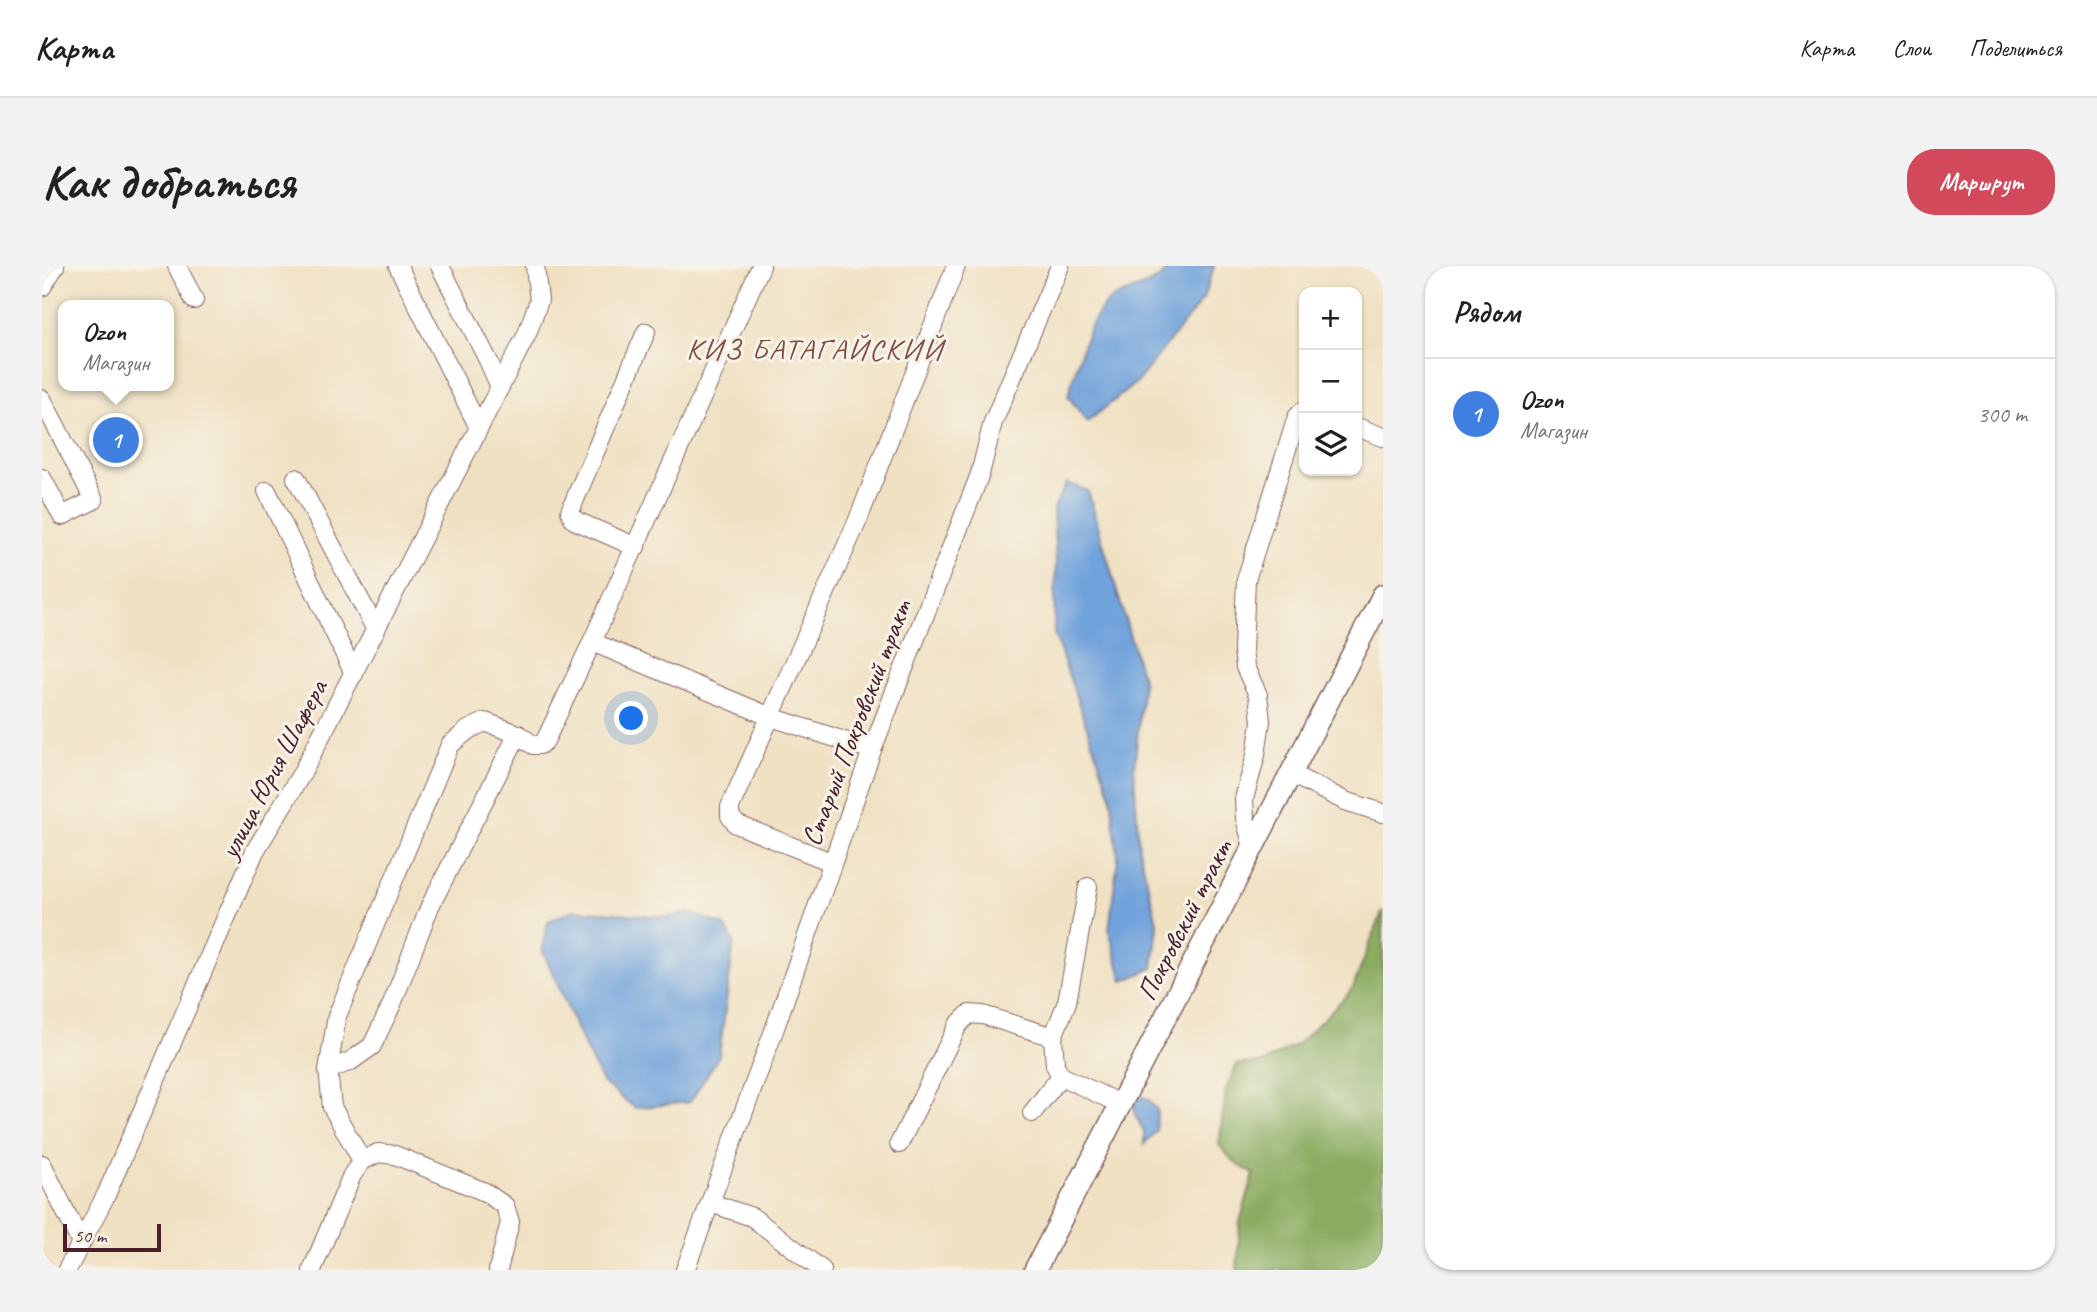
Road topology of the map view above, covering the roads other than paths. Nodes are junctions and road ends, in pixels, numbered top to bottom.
1 (55, 266) edge
2 (177, 266) edge
3 (398, 266) edge
4 (440, 266) edge
5 (535, 266) edge
6 (761, 266) edge
7 (956, 266) edge
8 (1060, 266) edge
9 (42, 287) edge
10 (194, 299) dead end
11 (646, 332) dead end
12 (500, 387) junction
13 (42, 399) edge
14 (1301, 413) edge
15 (479, 428) junction
16 (1362, 429) edge
17 (1383, 437) edge
18 (42, 478) edge
19 (296, 478) dead end
20 (267, 491) dead end
21 (636, 547) junction
22 (1383, 595) edge
23 (376, 630) junction
24 (592, 642) junction
25 (354, 674) junction
26 (771, 717) junction
27 (518, 734) junction
28 (872, 750) junction
29 (1291, 774) junction
30 (1383, 813) edge
31 (1253, 847) junction
32 (831, 862) junction
33 (1088, 887) dead end
34 (1053, 1037) junction
35 (328, 1070) junction
36 (1060, 1076) junction
37 (1121, 1104) junction
38 (1032, 1113) dead end
39 (899, 1144) dead end
40 (362, 1161) junction
41 (42, 1164) edge
42 (711, 1203) junction
43 (81, 1243) junction
44 (67, 1270) edge
45 (312, 1270) edge
46 (498, 1270) edge
47 (685, 1270) edge
48 (822, 1270) edge
49 (1035, 1270) edge

1 - 9 street
2 - 10 street
3 - 15 street
4 - 12 street
5 - 12 street, улица Юрия Шафера
6 - 21 street
7 - 26 street
8 - 28 street, Старый Покровский тракт
11 - 21 street
12 - 15 street, улица Юрия Шафера
13 - 18 street
14 - 31 street
15 - 23 street, улица Юрия Шафера
16 - 17 street
19 - 23 street
20 - 25 street
21 - 24 street
22 - 29 main road, Покровский тракт
23 - 25 street, улица Юрия Шафера
24 - 26 street
24 - 27 street
25 - 43 street, улица Юрия Шафера
26 - 28 street
26 - 32 street
27 - 35 street
27 - 35 street
28 - 32 street, Старый Покровский тракт
29 - 30 street
29 - 31 main road, Покровский тракт
31 - 37 main road, Покровский тракт
32 - 42 street, Старый Покровский тракт
33 - 34 street
34 - 36 street
34 - 39 street
35 - 40 street
36 - 37 street
36 - 38 street
37 - 49 main road, Покровский тракт
40 - 45 street
40 - 46 street
41 - 43 street
42 - 47 street, Старый Покровский тракт
42 - 48 street
43 - 44 street, улица Юрия Шафера

